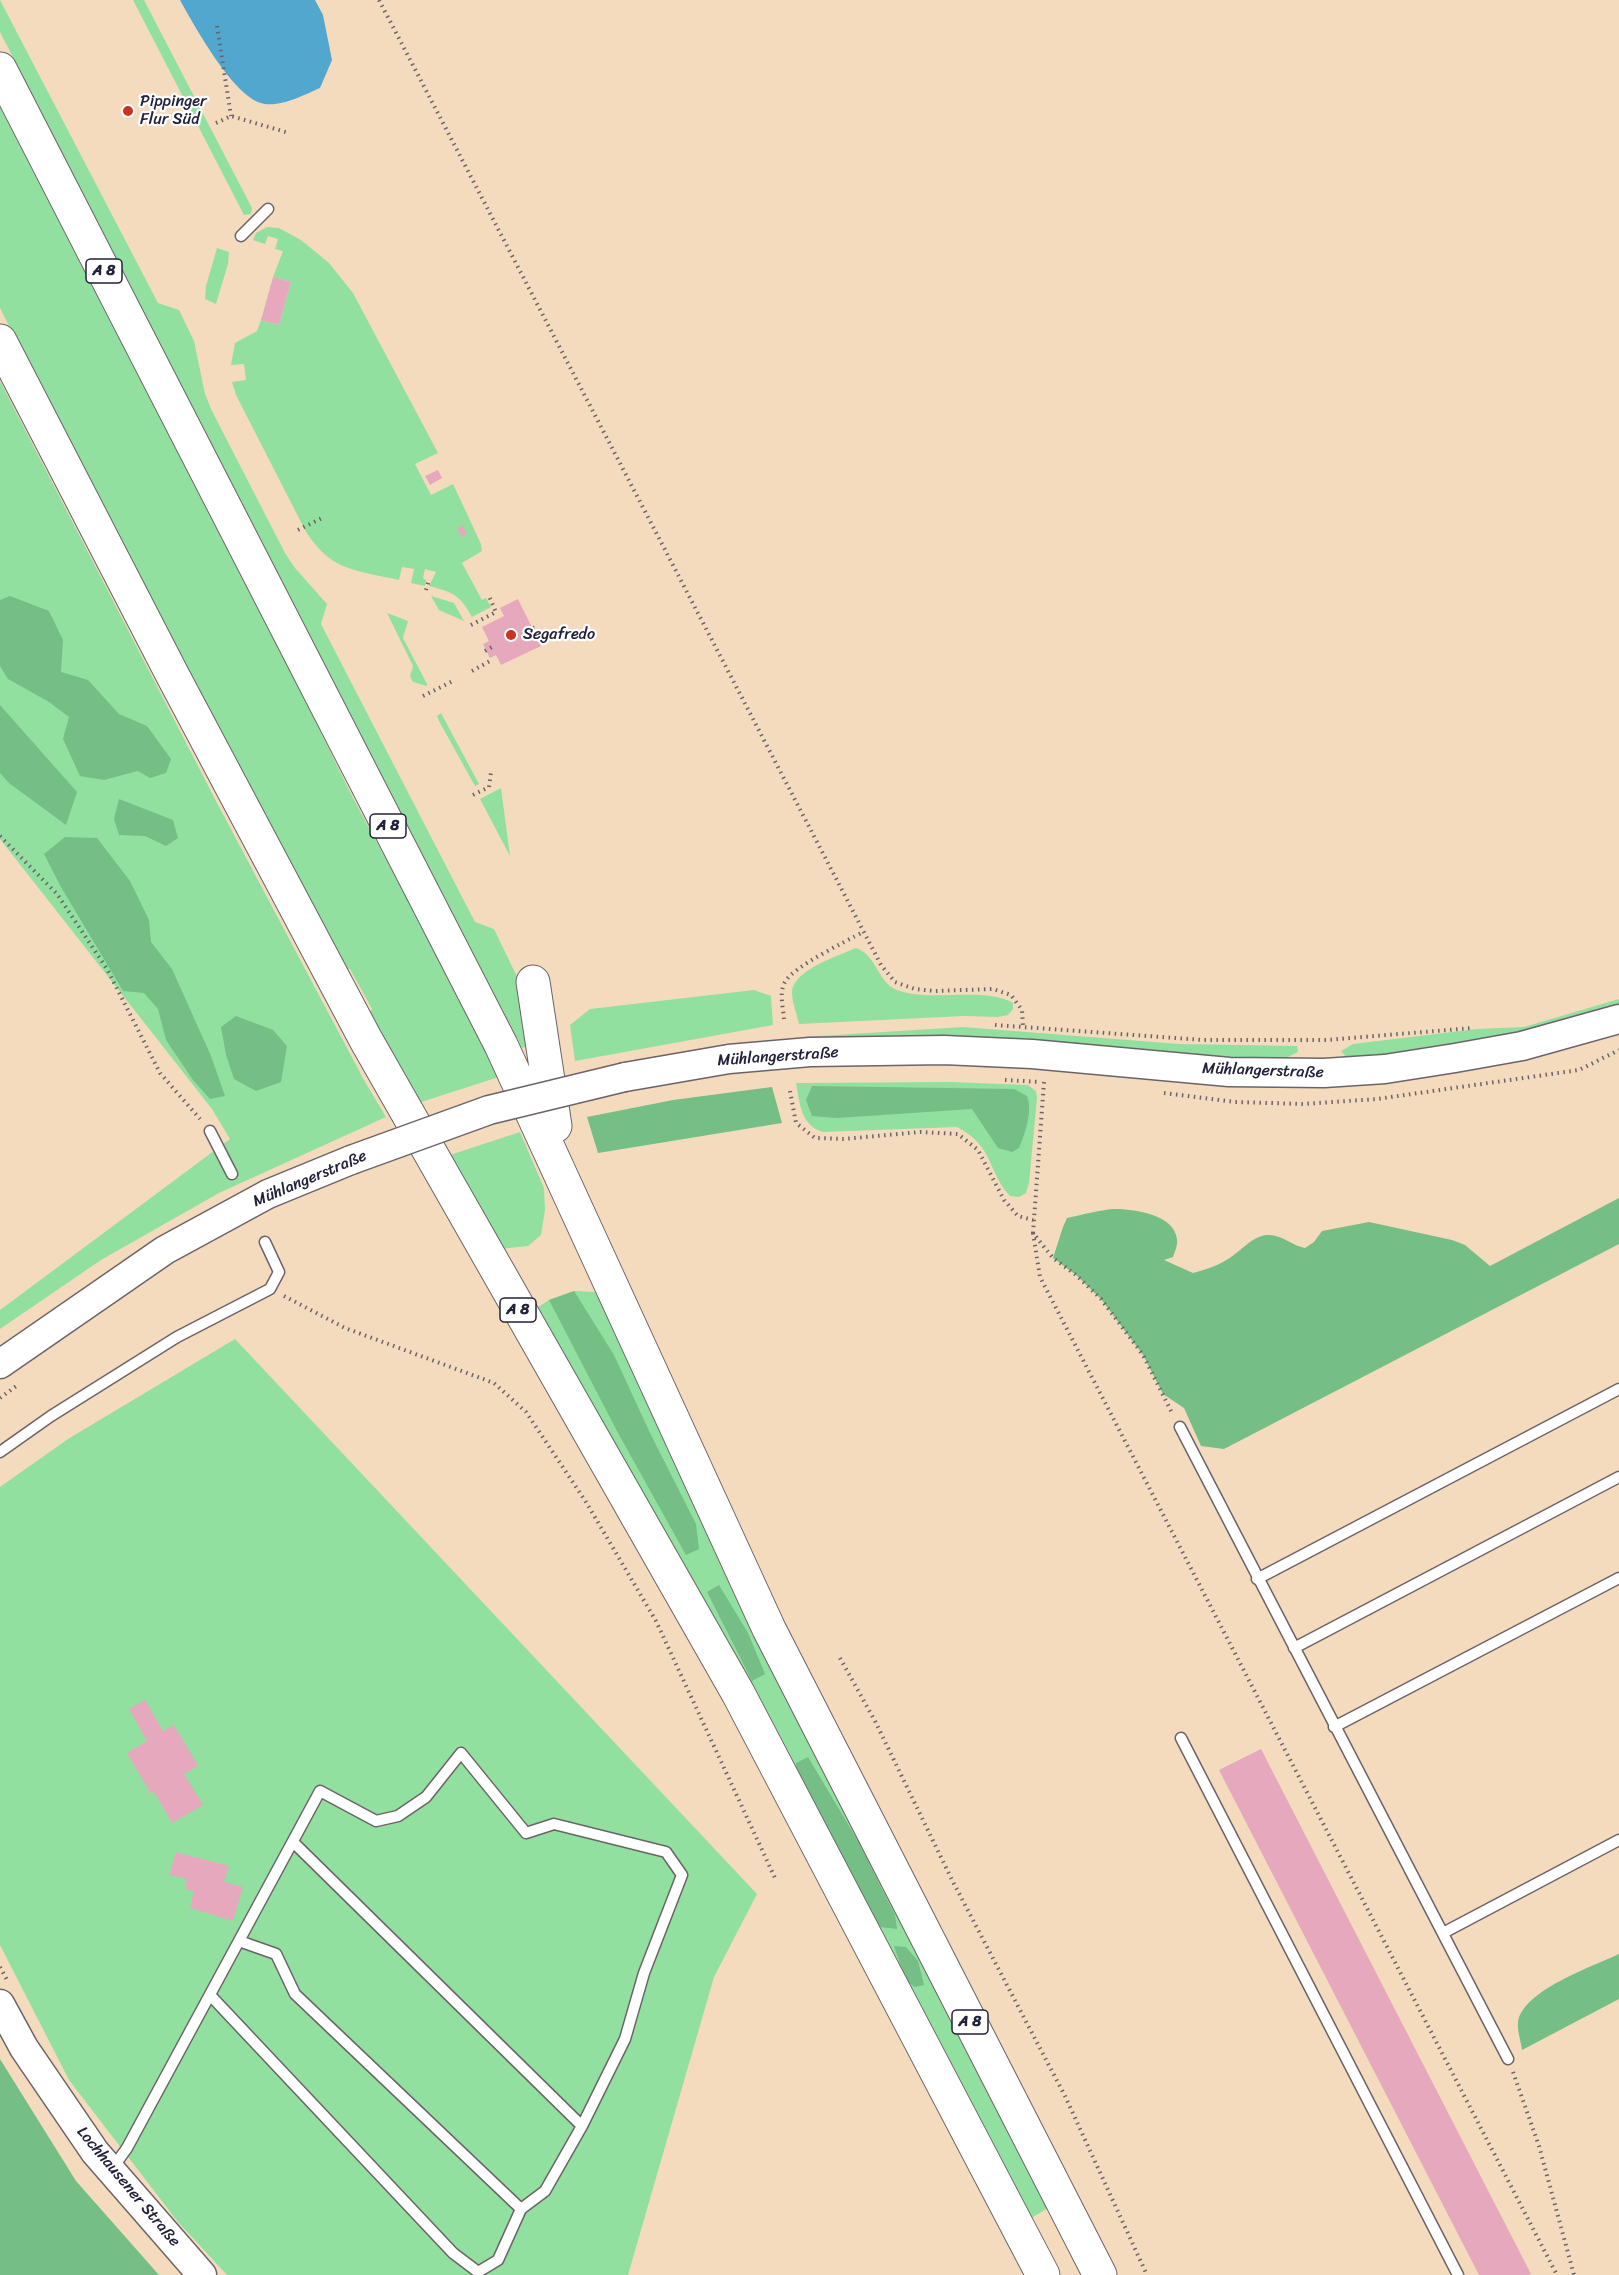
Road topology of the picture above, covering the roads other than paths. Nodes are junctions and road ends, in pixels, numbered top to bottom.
1 (0, 69) edge
2 (268, 209) dead end
3 (241, 236) dead end
4 (0, 341) edge
5 (533, 982) dead end
6 (1619, 1019) edge
7 (210, 1131) road end
8 (232, 1174) dead end
9 (563, 1181) junction
10 (265, 1242) dead end
11 (9, 1374) edge
12 (1619, 1389) edge
13 (1180, 1427) road end
14 (0, 1452) edge
15 (1619, 1477) edge
16 (1619, 1578) edge
17 (1257, 1579) junction
18 (1294, 1648) junction
19 (1334, 1727) junction
20 (1181, 1738) dead end
21 (1619, 1840) edge
22 (293, 1842) junction
23 (1443, 1933) junction
24 (239, 1941) junction
25 (210, 1995) junction
26 (0, 2004) edge
27 (1508, 2059) road end
28 (582, 2126) junction
29 (111, 2169) junction
30 (521, 2209) junction
31 (202, 2275) edge
32 (1043, 2275) edge
33 (1100, 2275) edge
34 (1458, 2275) edge

1 - 9 highway, A 8
2 - 3 lane
4 - 32 highway, A 8
5 - 9 highway
6 - 11 main road, Mühlangerstraße, bridge
7 - 8 lane
9 - 33 highway, A 8
10 - 14 lane
12 - 17 lane
13 - 17 lane
15 - 18 lane
16 - 19 lane
17 - 18 lane
18 - 19 lane
19 - 23 lane
20 - 34 lane
21 - 23 lane
22 - 24 lane
22 - 28 lane
22 - 28 lane
23 - 27 lane
24 - 25 lane
24 - 30 lane
25 - 29 lane
25 - 30 lane
26 - 29 main road, Lochhausener Straße
28 - 30 lane
29 - 31 main road, Lochhausener Straße

